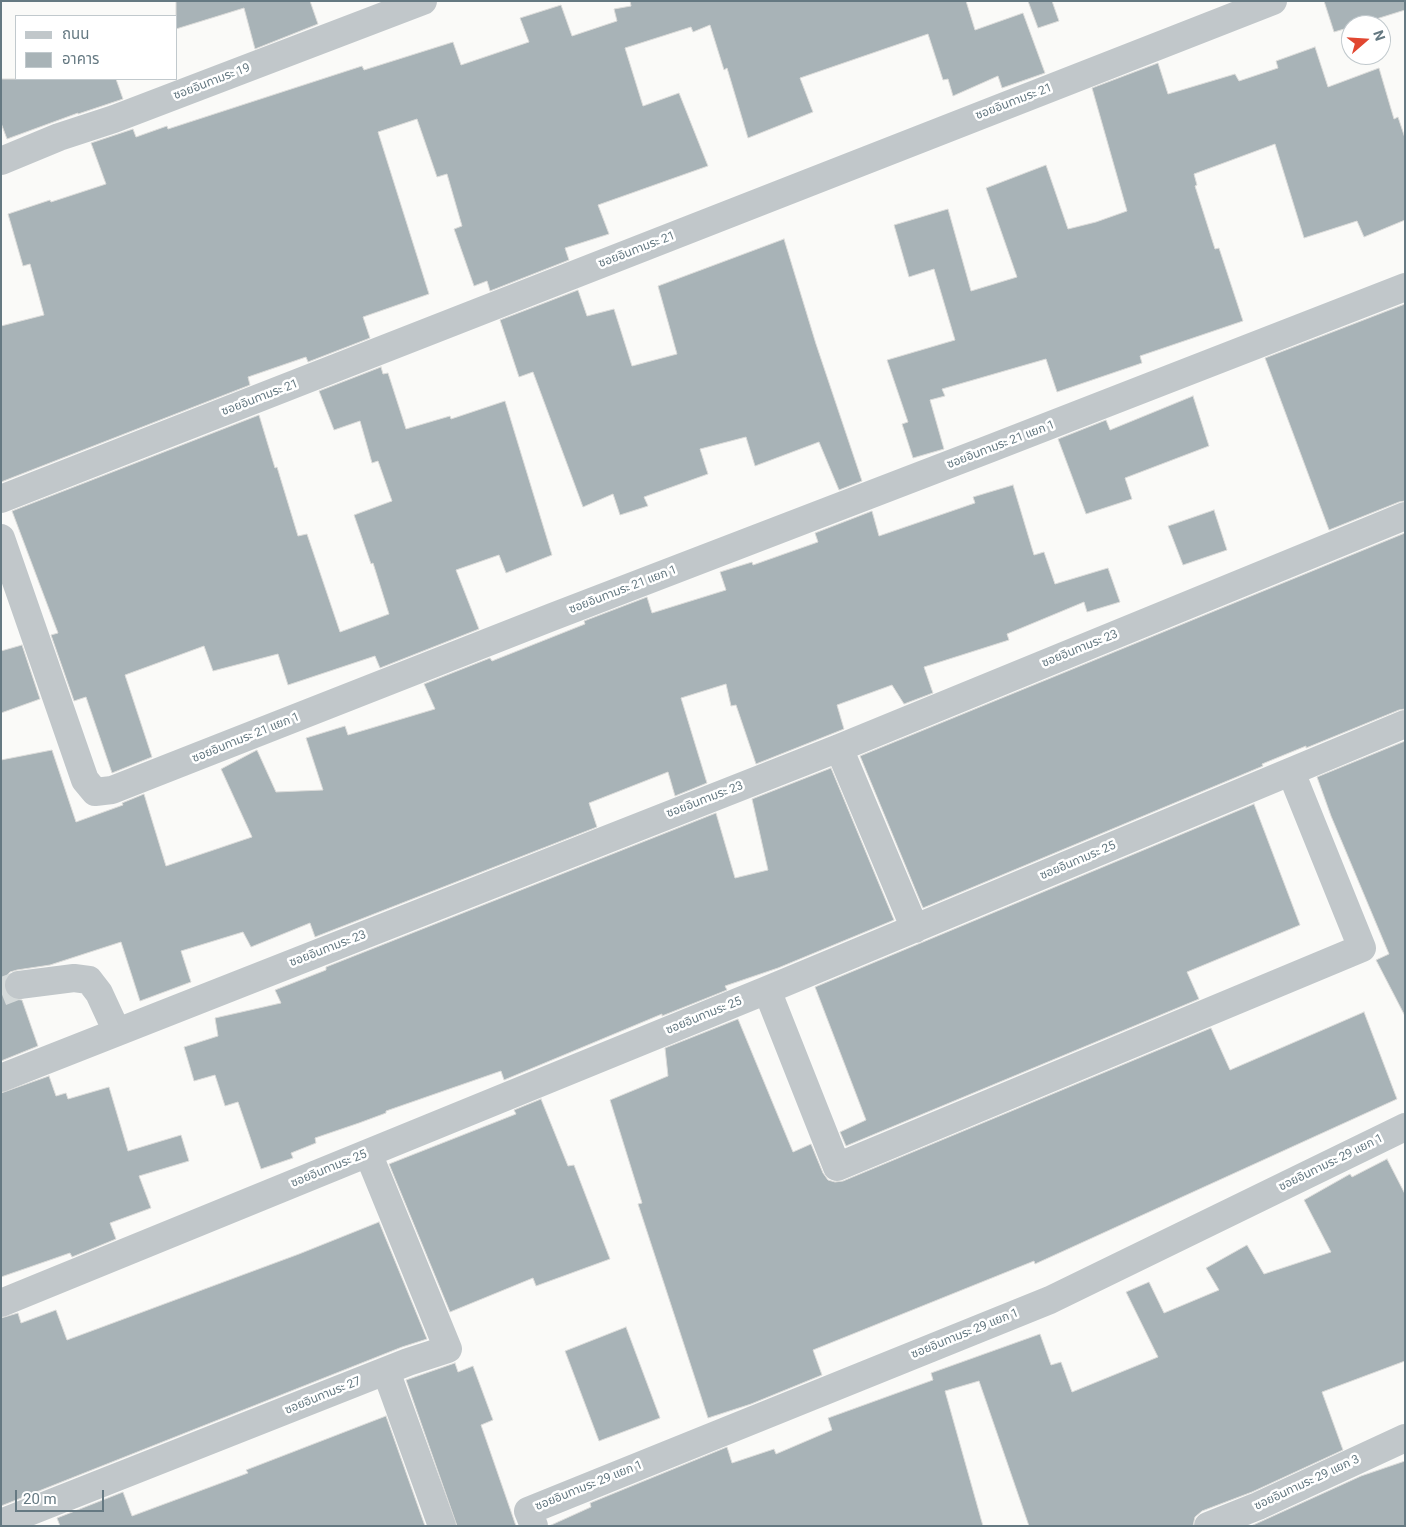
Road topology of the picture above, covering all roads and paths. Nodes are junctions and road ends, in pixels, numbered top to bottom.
1 (423, 1) edge
2 (1273, 1) edge
3 (1, 161) edge
4 (1405, 287) edge
5 (1, 499) edge
6 (1405, 516) edge
7 (1, 538) edge
8 (1405, 724) edge
9 (839, 748) junction
10 (1291, 772) junction
11 (915, 929) junction
12 (19, 985) tunnel mouth
13 (767, 990) junction
14 (117, 1032) junction
15 (1, 1078) edge
16 (1405, 1128) edge
17 (368, 1153) junction
18 (1, 1303) edge
19 (386, 1371) junction
20 (1405, 1438) edge
21 (1, 1523) edge
22 (442, 1526) edge
23 (534, 1526) edge
24 (1208, 1526) edge

1 - 3 street, ซอยอินทามระ 19
2 - 5 street, ซอยอินทามระ 21
4 - 7 street, ซอยอินทามระ 21 แยก 1
6 - 9 street, ซอยอินทามระ 23
8 - 10 street, ซอยอินทามระ 25
9 - 11 street
9 - 14 street, ซอยอินทามระ 23
10 - 11 street, ซอยอินทามระ 25
10 - 13 street
11 - 13 street, ซอยอินทามระ 25
12 - 14 street
13 - 17 street, ซอยอินทามระ 25
14 - 15 street, ซอยอินทามระ 23
16 - 23 street, ซอยอินทามระ 29 แยก 1
17 - 18 street, ซอยอินทามระ 25
17 - 19 street, ซอยอินทามระ 27
19 - 21 street, ซอยอินทามระ 27
19 - 22 street
20 - 24 street, ซอยอินทามระ 29 แยก 3

